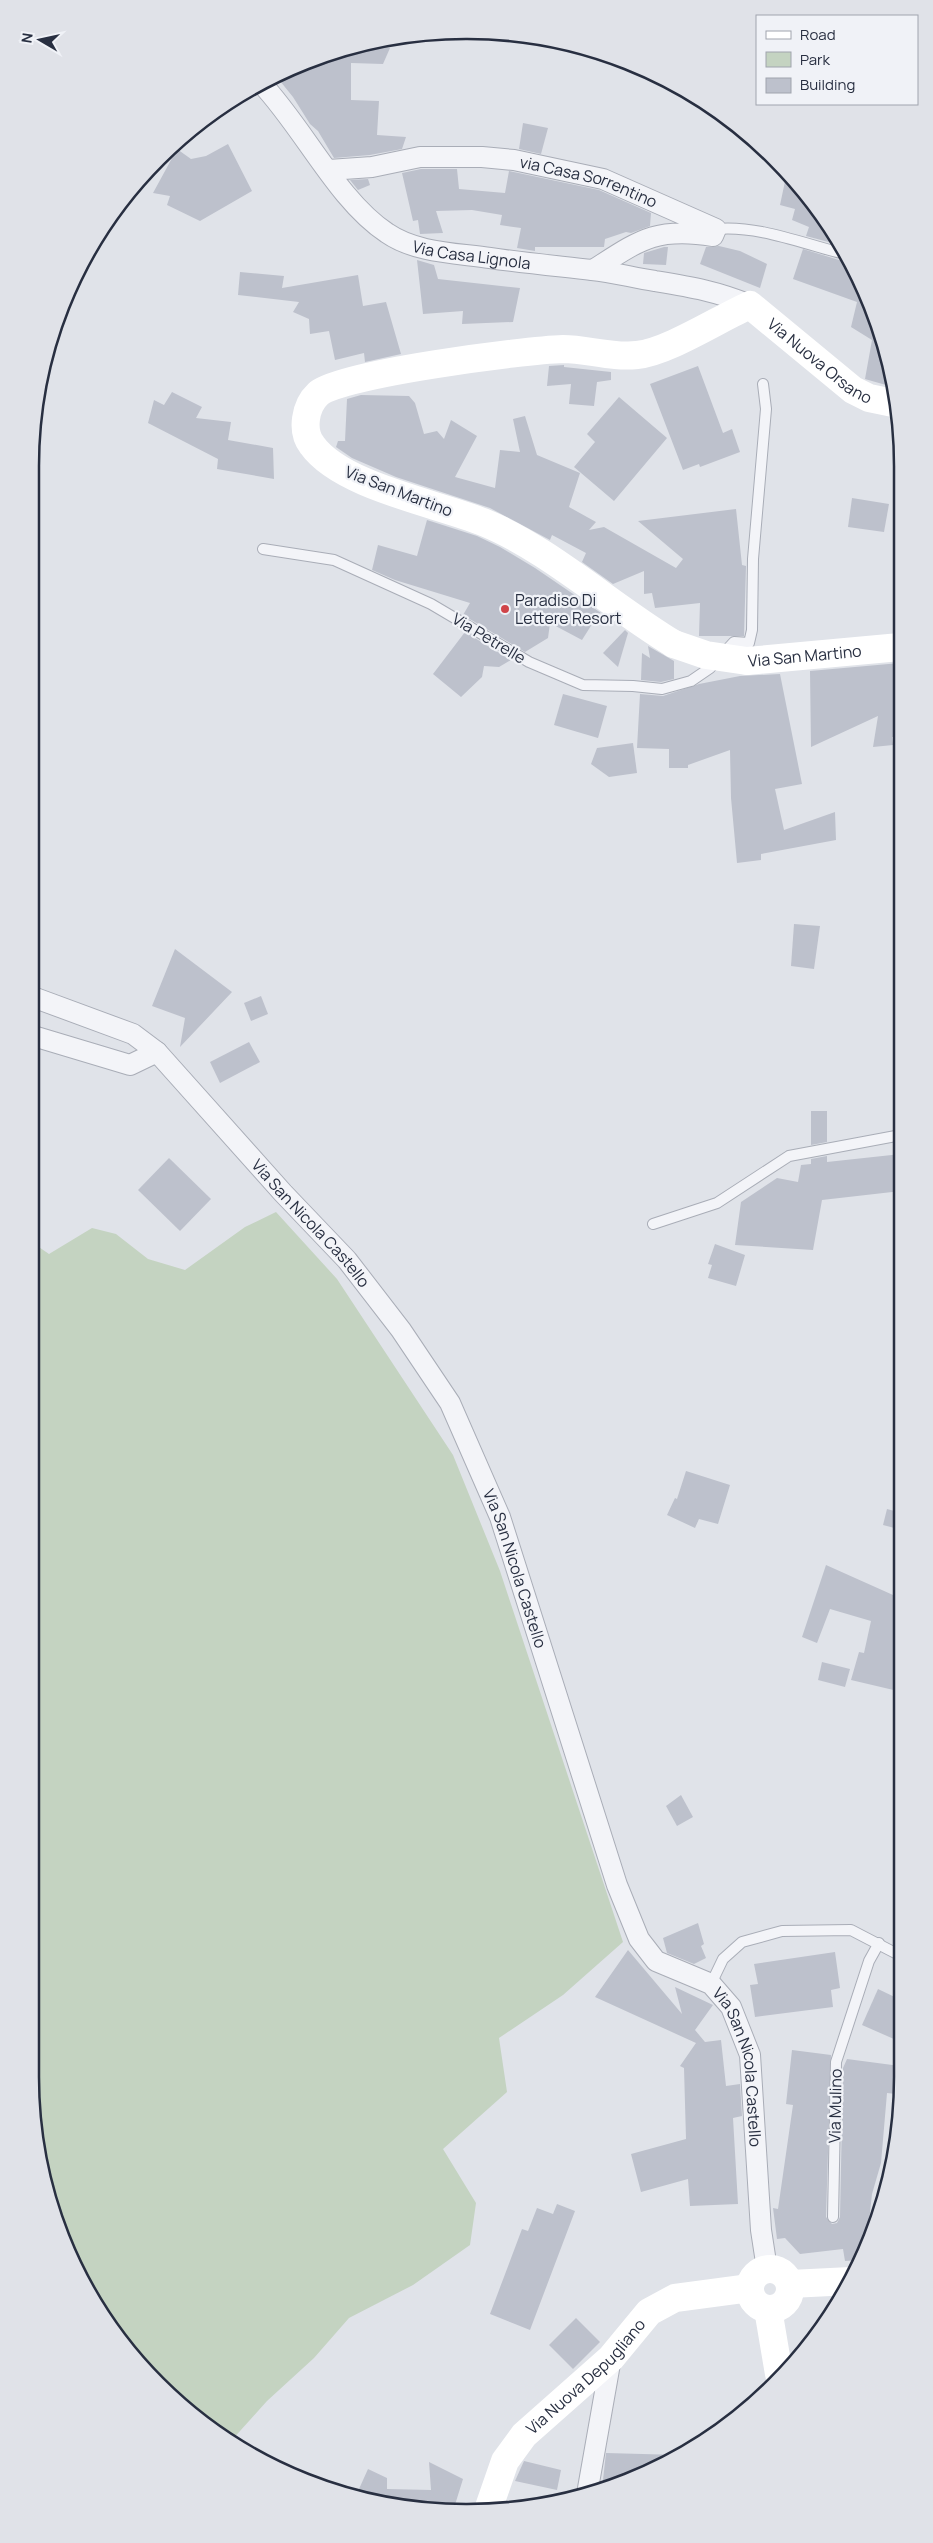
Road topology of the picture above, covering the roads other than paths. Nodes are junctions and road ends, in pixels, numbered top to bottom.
1 (267, 89) edge
2 (329, 170) junction
3 (716, 229) junction
4 (836, 252) edge
5 (593, 270) junction
6 (750, 305) junction
7 (763, 384) dead end
8 (889, 402) edge
9 (263, 549) dead end
10 (894, 648) edge
11 (39, 999) edge
12 (39, 1038) edge
13 (156, 1052) junction
14 (894, 1136) edge
15 (653, 1224) dead end
16 (879, 1943) junction
17 (894, 1952) edge
18 (711, 1984) junction
19 (833, 2217) dead end
20 (758, 2279) junction
21 (842, 2281) edge
22 (790, 2284) junction
23 (768, 2309) junction
24 (611, 2358) junction
25 (778, 2369) edge
26 (588, 2487) edge
27 (490, 2503) edge

1 - 2 street, Via Casa Lignola
2 - 3 street, via Casa Sorrentino
2 - 5 street, Via Casa Lignola
3 - 4 lane, via Casa Sorrentino
3 - 5 street
5 - 6 street, Via Casa Lignola
6 - 8 street, Via Nuova Orsano
6 - 10 street, Via San Martino, bridge
7 - 9 lane, Via Petrelle
11 - 13 street, Via San Nicola Castello
12 - 13 street
13 - 18 street, Via San Nicola Castello
14 - 15 lane
16 - 17 lane
16 - 18 lane
16 - 19 lane, Via Mulino
18 - 20 street, Via San Nicola Castello
20 - 22 street
20 - 23 street
20 - 24 street, Via Nuova Depugliano
21 - 22 street
22 - 23 street
23 - 25 street
24 - 26 street
24 - 27 street, Via Nuova Depugliano

